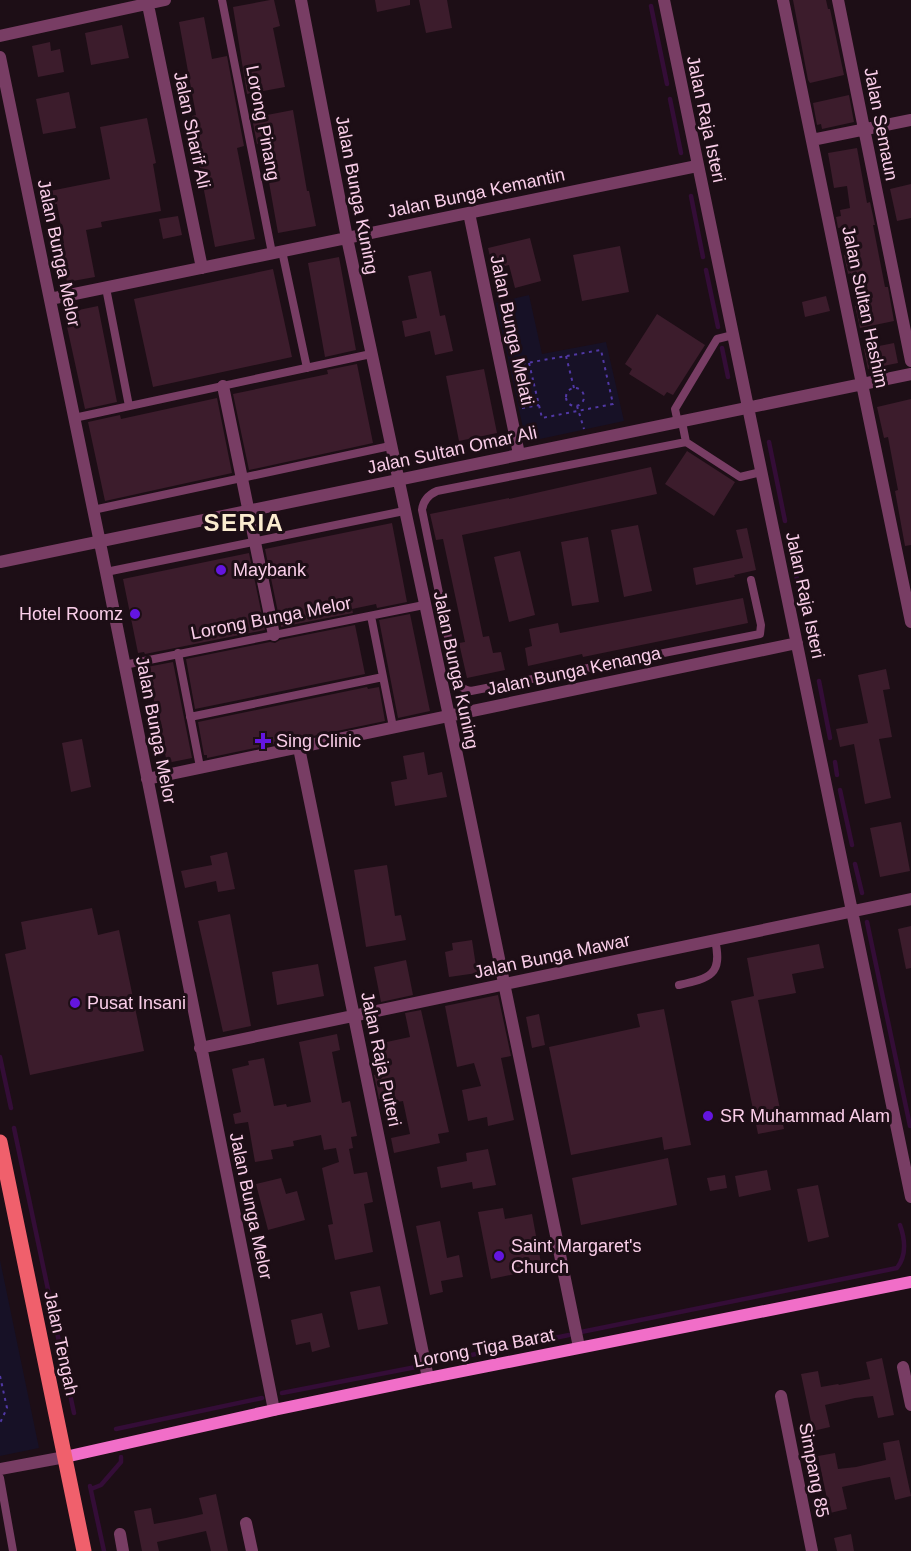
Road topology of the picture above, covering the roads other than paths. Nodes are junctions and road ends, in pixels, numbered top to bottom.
1 (165, 0) edge
2 (222, 0) edge
3 (302, 0) edge
4 (664, 0) edge
5 (783, 0) edge
6 (838, 0) edge
7 (147, 2) edge
8 (0, 36) edge
9 (0, 57) edge
10 (911, 120) edge
11 (864, 129) junction
12 (812, 140) junction
13 (697, 166) junction
14 (469, 213) junction
15 (347, 238) junction
16 (277, 252) junction
17 (202, 268) junction
18 (105, 288) junction
19 (50, 299) junction
20 (733, 335) junction
21 (371, 354) junction
22 (911, 361) edge
23 (307, 368) junction
24 (911, 374) edge
25 (862, 384) junction
26 (223, 386) junction
27 (129, 406) junction
28 (747, 407) junction
29 (74, 418) junction
30 (680, 422) junction
31 (686, 442) junction
32 (390, 446) junction
33 (519, 454) junction
34 (761, 472) junction
35 (243, 478) junction
36 (397, 480) junction
37 (250, 509) junction
38 (93, 510) junction
39 (404, 511) junction
40 (256, 541) junction
41 (99, 542) junction
42 (0, 562) edge
43 (106, 572) junction
44 (751, 580) dead end
45 (424, 605) junction
46 (371, 616) junction
47 (911, 622) edge
48 (274, 635) junction
49 (797, 643) junction
50 (178, 653) junction
51 (124, 665) junction
52 (383, 677) junction
53 (449, 716) junction
54 (190, 717) junction
55 (393, 727) junction
56 (299, 747) junction
57 (200, 767) junction
58 (147, 779) junction
59 (911, 899) edge
60 (852, 911) junction
61 (715, 940) junction
62 (504, 985) junction
63 (680, 985) dead end
64 (354, 1015) junction
65 (200, 1048) junction
66 (0, 1143) edge
67 (911, 1197) edge
68 (911, 1282) edge
69 (579, 1347) junction
70 (903, 1367) dead end
71 (428, 1378) junction
72 (781, 1396) dead end
73 (911, 1405) edge
74 (274, 1410) junction
75 (65, 1457) junction
76 (0, 1469) edge
77 (0, 1478) edge
78 (246, 1523) dead end
79 (120, 1534) dead end
80 (13, 1551) edge
81 (84, 1551) edge
82 (123, 1551) edge
83 (252, 1551) edge
84 (812, 1551) edge

1 - 7 street
2 - 16 lane, Lorong Pinang
3 - 15 street, Jalan Bunga Kuning
4 - 13 street, Jalan Raja Isteri
5 - 12 street, Jalan Sultan Hashim
6 - 11 street, Jalan Semaun
7 - 8 street
7 - 17 street, Jalan Sharif Ali
9 - 19 street, Jalan Bunga Melor
10 - 11 street
11 - 12 street
11 - 22 street, Jalan Semaun
12 - 25 street, Jalan Sultan Hashim
13 - 14 street, Jalan Bunga Kemantin
13 - 20 street, Jalan Raja Isteri
14 - 15 street, Jalan Bunga Kemantin
14 - 33 street, Jalan Bunga Melati
15 - 16 street, Jalan Bunga Kemantin
15 - 21 street, Jalan Bunga Kuning
16 - 17 street, Jalan Bunga Kemantin
16 - 23 lane, Lorong Pinang
17 - 18 street, Jalan Bunga Kemantin
18 - 19 street, Jalan Bunga Kemantin
18 - 27 lane
19 - 29 street, Jalan Bunga Melor
20 - 28 street, Jalan Raja Isteri
20 - 30 lane
21 - 23 lane
21 - 32 street, Jalan Bunga Kuning
23 - 26 lane
24 - 25 street, Jalan Sultan Omar Ali
25 - 28 street, Jalan Sultan Omar Ali
25 - 47 street, Jalan Sultan Hashim
26 - 27 lane
26 - 35 street
27 - 29 lane
28 - 30 street, Jalan Sultan Omar Ali
28 - 34 street, Jalan Raja Isteri
29 - 38 street, Jalan Bunga Melor
30 - 31 lane
30 - 33 street, Jalan Sultan Omar Ali
31 - 34 lane
31 - 44 lane
32 - 35 lane
32 - 36 street, Jalan Bunga Kuning
33 - 36 street, Jalan Sultan Omar Ali
34 - 49 street, Jalan Raja Isteri
35 - 37 street
35 - 38 lane
36 - 37 street, Jalan Sultan Omar Ali
36 - 39 street, Jalan Bunga Kuning
37 - 40 street
37 - 41 street, Jalan Sultan Omar Ali
38 - 41 street, Jalan Bunga Melor
39 - 40 lane
39 - 45 street, Jalan Bunga Kuning
40 - 43 lane
40 - 48 street
41 - 42 street, Jalan Sultan Omar Ali
41 - 43 street, Jalan Bunga Melor
43 - 51 street, Jalan Bunga Melor
45 - 46 lane, Lorong Bunga Melor
45 - 53 street, Jalan Bunga Kuning
46 - 48 lane, Lorong Bunga Melor
46 - 52 lane
48 - 50 lane, Lorong Bunga Melor
49 - 53 street, Jalan Bunga Kenanga
49 - 60 street, Jalan Raja Isteri
50 - 51 lane, Lorong Bunga Melor
50 - 54 lane
51 - 58 street, Jalan Bunga Melor
52 - 54 lane
52 - 55 lane
53 - 55 street, Jalan Bunga Kenanga
53 - 62 street, Jalan Bunga Kuning
54 - 57 lane
55 - 56 street, Jalan Bunga Kenanga
56 - 57 street, Jalan Bunga Kenanga
56 - 64 street, Jalan Raja Puteri
57 - 58 street, Jalan Bunga Kenanga
58 - 65 street, Jalan Bunga Melor
59 - 60 street, Jalan Bunga Mawar
60 - 61 street, Jalan Bunga Mawar
60 - 67 street, Jalan Raja Isteri
61 - 62 street, Jalan Bunga Mawar
61 - 63 lane
62 - 64 street, Jalan Bunga Mawar
62 - 69 street, Jalan Bunga Kuning
64 - 65 street, Jalan Bunga Mawar
64 - 71 street, Jalan Raja Puteri
65 - 74 street, Jalan Bunga Melor
66 - 75 main road, Jalan Tengah
68 - 69 main road, Lorong Tiga Barat
69 - 71 main road, Lorong Tiga Barat
70 - 73 street
71 - 74 main road, Lorong Tiga Barat
72 - 84 street, Simpang 85
74 - 75 main road, Lorong Tiga Barat
75 - 76 street
75 - 81 main road, Jalan Tengah
77 - 80 lane
78 - 83 street
79 - 82 street

